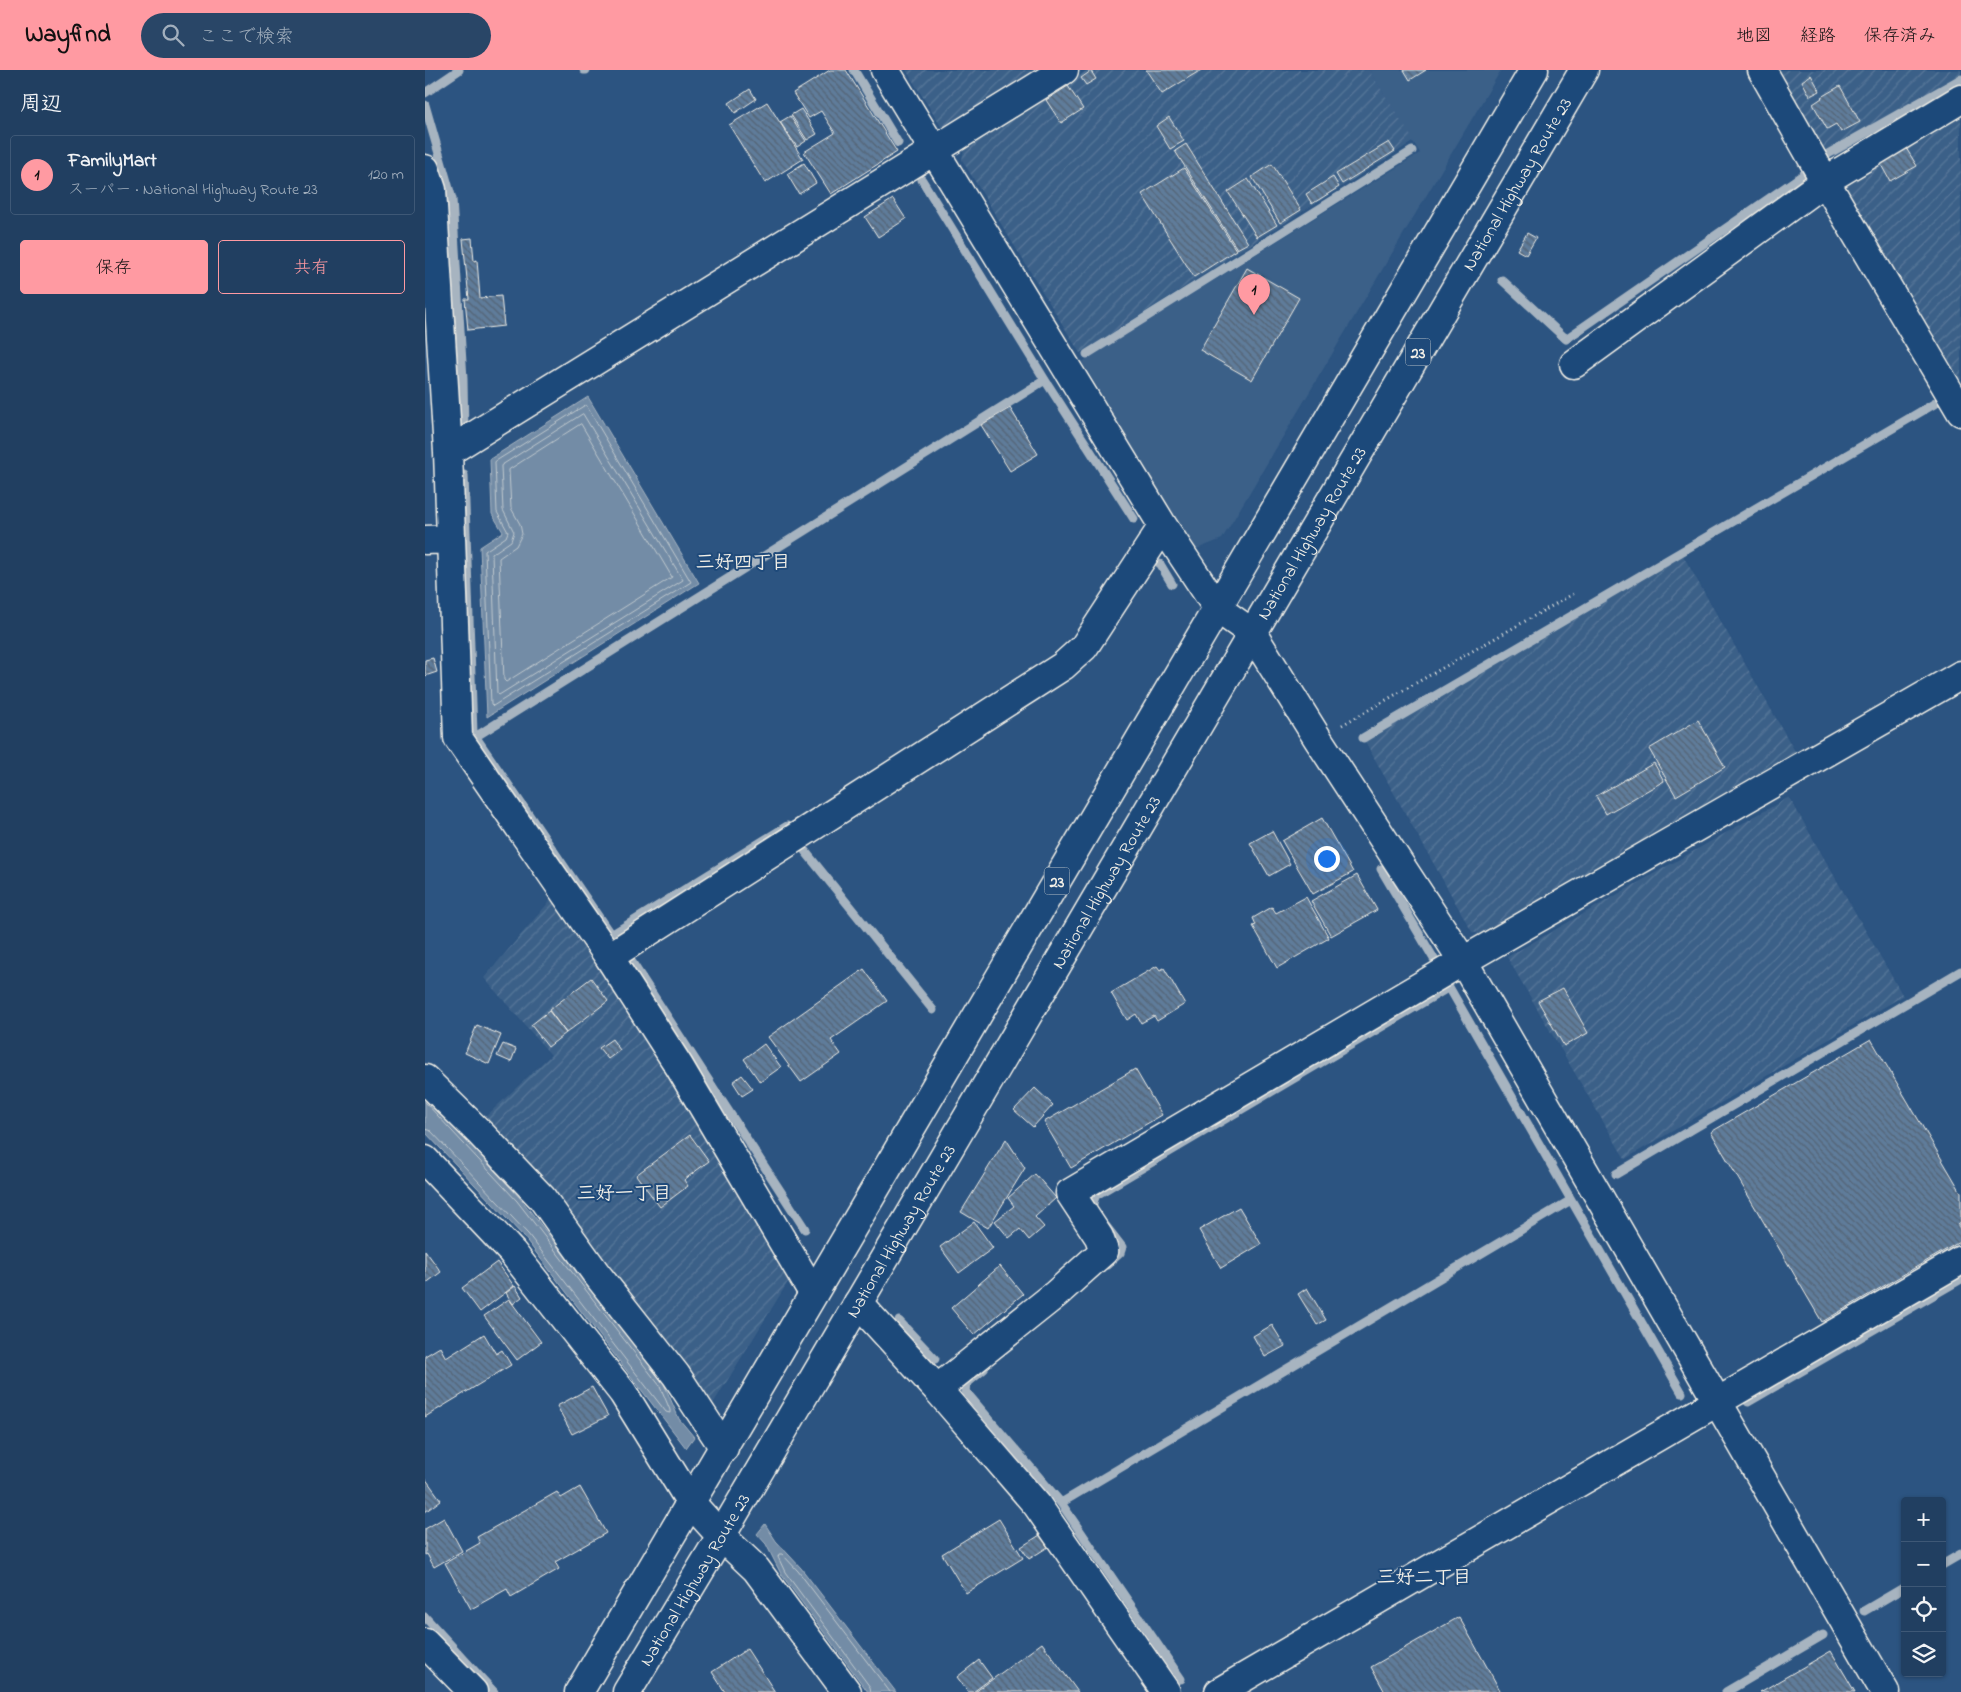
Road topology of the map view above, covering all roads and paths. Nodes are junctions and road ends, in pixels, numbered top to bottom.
1 (885, 70) edge
2 (1064, 70) edge
3 (1534, 70) edge
4 (1584, 70) edge
5 (1762, 70) edge
6 (1961, 99) edge
7 (935, 151) junction
8 (1825, 181) junction
9 (427, 183) edge
10 (431, 284) edge
11 (1574, 364) dead end
12 (1961, 412) edge
13 (440, 446) edge
14 (1163, 526) junction
15 (438, 539) edge
16 (1573, 594) dead end
17 (1217, 609) junction
18 (1252, 633) junction
19 (1961, 675) edge
20 (1318, 739) junction
21 (609, 957) junction
22 (1463, 961) junction
23 (425, 1079) edge
24 (425, 1160) edge
25 (1961, 1260) edge
26 (813, 1293) junction
27 (858, 1303) junction
28 (937, 1389) junction
29 (1717, 1401) junction
30 (724, 1448) junction
31 (691, 1503) junction
32 (721, 1536) junction
33 (425, 1643) edge
34 (473, 1692) edge
35 (579, 1692) edge
36 (627, 1692) edge
37 (847, 1692) edge
38 (1166, 1692) edge
39 (1219, 1692) edge
40 (1885, 1692) edge

1 - 7 main road
2 - 7 main road
3 - 17 main road, 23
4 - 18 main road, National Highway Route 23 / 23
5 - 8 main road
6 - 8 main road
7 - 13 main road
7 - 14 main road
8 - 11 main road
8 - 12 main road
9 - 10 main road
10 - 13 main road
13 - 15 main road
14 - 17 main road
14 - 21 main road
15 - 21 main road
16 - 20 path
17 - 18 main road
17 - 26 main road, 23
18 - 20 main road
18 - 27 main road, National Highway Route 23 / 23
19 - 22 main road
20 - 22 main road
21 - 26 main road
22 - 28 main road
22 - 29 main road
23 - 30 main road
24 - 31 main road
25 - 29 main road
26 - 30 main road, 23
27 - 28 main road
27 - 32 main road, National Highway Route 23 / 23
28 - 38 main road
29 - 39 main road
29 - 40 main road
30 - 31 main road, 23
31 - 32 main road
31 - 35 main road, 23
32 - 36 main road, National Highway Route 23 / 23
32 - 37 main road
33 - 34 main road

